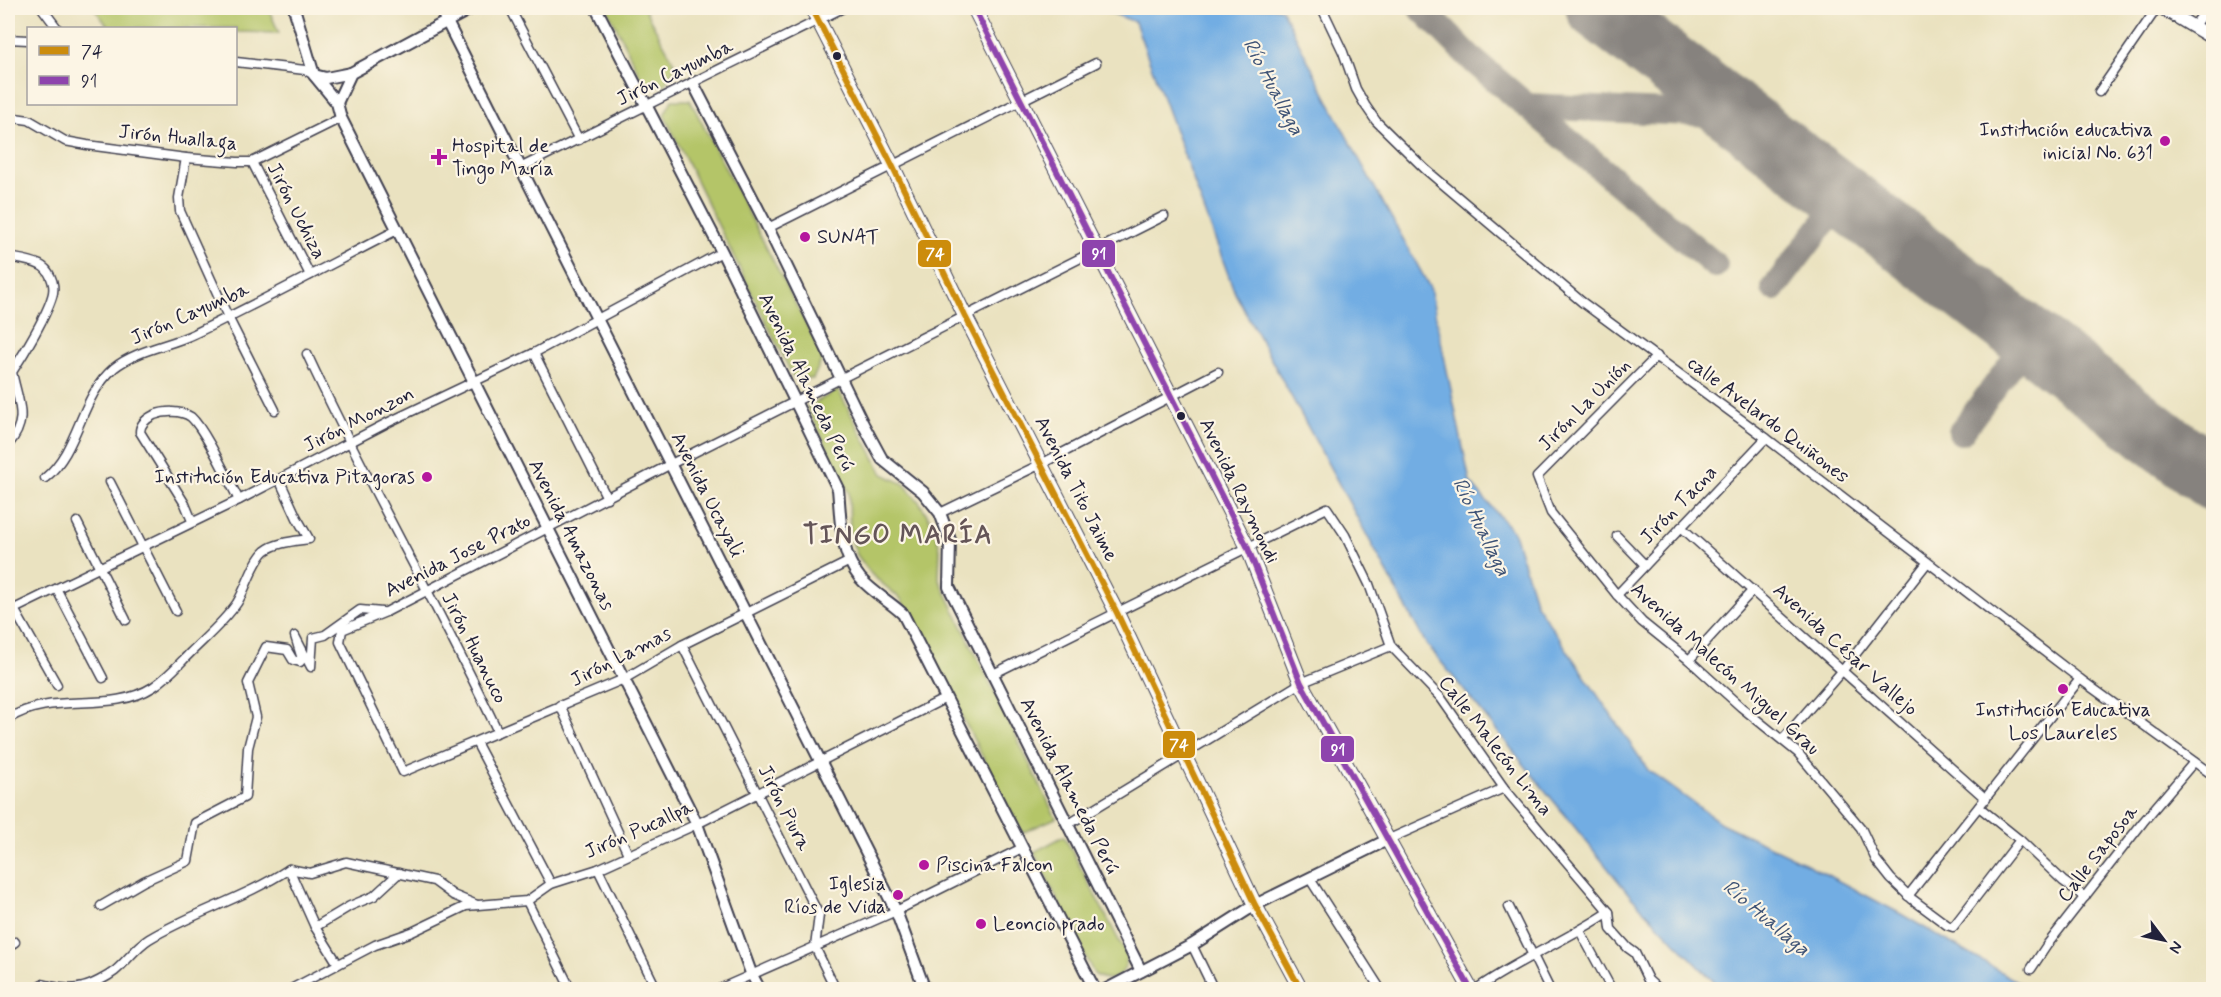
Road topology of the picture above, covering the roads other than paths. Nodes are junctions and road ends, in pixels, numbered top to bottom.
1 (42, 8) edge
2 (294, 8) edge
3 (440, 8) edge
4 (472, 8) edge
5 (510, 8) edge
6 (596, 8) edge
7 (843, 8) edge
8 (975, 8) edge
9 (1322, 8) edge
10 (2159, 8) edge
11 (2206, 8) edge
12 (815, 14) edge
13 (446, 21) junction
14 (2194, 26) junction
15 (56, 27) edge
16 (8, 39) edge
17 (2214, 39) edge
18 (27, 40) edge
19 (237, 62) edge
20 (1096, 63) dead end
21 (351, 73) junction
22 (314, 75) junction
23 (693, 83) junction
24 (2099, 92) dead end
25 (1021, 100) junction
26 (337, 103) junction
27 (647, 105) junction
28 (8, 117) edge
29 (341, 118) junction
30 (579, 140) junction
31 (186, 158) junction
32 (252, 162) junction
33 (892, 165) junction
34 (522, 167) junction
35 (1164, 216) dead end
36 (768, 228) junction
37 (397, 230) junction
38 (1097, 250) junction
39 (722, 252) junction
40 (8, 257) edge
41 (310, 275) junction
42 (965, 316) junction
43 (228, 317) junction
44 (598, 318) junction
45 (534, 353) junction
46 (307, 354) dead end
47 (1657, 356) junction
48 (1218, 372) dead end
49 (841, 379) junction
50 (474, 383) junction
51 (1171, 396) junction
52 (796, 401) junction
53 (275, 410) dead end
54 (1766, 438) junction
55 (351, 441) junction
56 (8, 445) edge
57 (672, 464) junction
58 (1041, 464) junction
59 (1537, 477) joint
60 (45, 478) dead end
61 (279, 479) junction
62 (110, 482) dead end
63 (607, 498) junction
64 (238, 500) junction
65 (940, 513) junction
66 (192, 521) junction
67 (77, 522) dead end
68 (1681, 527) junction
69 (548, 528) junction
70 (1617, 536) dead end
71 (143, 546) junction
72 (1247, 546) junction
73 (850, 561) junction
74 (1927, 563) junction
75 (1645, 565) junction
76 (100, 567) junction
77 (57, 590) junction
78 (1753, 590) junction
79 (426, 591) junction
80 (1617, 595) junction
81 (11, 611) edge
82 (176, 611) dead end
83 (386, 612) junction
84 (746, 612) junction
85 (1117, 612) junction
86 (126, 620) dead end
87 (682, 645) junction
88 (1391, 646) junction
89 (1689, 660) junction
90 (1843, 670) junction
91 (993, 674) junction
92 (103, 678) dead end
93 (624, 679) junction
94 (2080, 679) junction
95 (1301, 683) junction
96 (57, 685) dead end
97 (946, 698) junction
98 (560, 705) junction
99 (8, 719) edge
100 (498, 732) junction
101 (1783, 739) junction
102 (476, 742) junction
103 (1184, 756) junction
104 (821, 760) junction
105 (2194, 762) junction
106 (403, 772) joint
107 (2214, 776) edge
108 (1504, 788) junction
109 (758, 793) junction
110 (1986, 799) junction
111 (1979, 807) junction
112 (697, 824) junction
113 (1069, 824) junction
114 (1387, 840) junction
115 (2020, 840) junction
116 (1022, 848) junction
117 (628, 854) junction
118 (598, 868) junction
119 (289, 869) junction
120 (399, 873) junction
121 (1310, 879) junction
122 (551, 884) junction
123 (1908, 896) junction
124 (2085, 897) junction
125 (527, 901) junction
126 (1255, 905) junction
127 (101, 906) dead end
128 (480, 906) junction
129 (1509, 907) dead end
130 (896, 910) junction
131 (1609, 912) junction
132 (315, 927) junction
133 (1580, 931) junction
134 (1192, 945) junction
135 (814, 946) junction
136 (1533, 954) junction
137 (338, 964) junction
138 (2031, 969) dead end
139 (1141, 971) junction
140 (751, 973) junction
141 (1120, 986) edge
142 (33, 990) edge
143 (289, 990) edge
144 (571, 990) edge
145 (657, 990) edge
146 (717, 990) edge
147 (759, 990) edge
148 (836, 990) edge
149 (925, 990) edge
150 (1095, 990) edge
151 (1105, 990) edge
152 (1214, 990) edge
153 (1302, 990) edge
154 (1381, 990) edge
155 (1473, 990) edge
156 (1550, 990) edge
157 (1612, 990) edge
158 (1659, 990) edge

1 - 15 street
2 - 22 street
3 - 13 street, Avenida Ucayali
4 - 13 street
5 - 30 street
6 - 27 street, Avenida Alameda Perú
7 - 12 street, Jirón Cayumba
8 - 25 highway, Avenida Raymondi
9 - 47 street, calle Avelardo Quiñones
10 - 14 main road
10 - 24 street
11 - 14 street
12 - 23 street, Jirón Cayumba
12 - 33 highway, Avenida Tito Jaime
13 - 21 street
13 - 34 street, Avenida Ucayali
14 - 17 main road
16 - 18 street
19 - 22 street
20 - 25 street
21 - 22 street
21 - 26 street
22 - 26 street
23 - 27 street, Jirón Cayumba
23 - 36 street, Avenida Alameda Perú
25 - 33 street
25 - 38 highway, Avenida Raymondi
26 - 29 street, Avenida Amazonas
27 - 30 street, Jirón Cayumba
27 - 39 street, Avenida Alameda Perú
28 - 31 street, Jirón Huallaga
29 - 32 street, Jirón Huallaga
29 - 37 street, Avenida Amazonas
30 - 34 street, Jirón Cayumba
31 - 32 street, Jirón Huallaga
31 - 43 street
32 - 41 street, Jirón Uchiza
33 - 36 street
33 - 42 highway, Avenida Tito Jaime
34 - 44 street, Avenida Ucayali
35 - 38 street, Avenida Jose Prato
36 - 49 street, Avenida Alameda Perú
37 - 41 street, Jirón Cayumba
37 - 50 street, Avenida Amazonas
38 - 42 street, Avenida Jose Prato
38 - 51 highway, Avenida Raymondi
39 - 44 street, Jirón Monzon
39 - 52 street, Avenida Alameda Perú
40 - 56 street
41 - 43 street, Jirón Cayumba
42 - 49 street, Avenida Jose Prato
42 - 58 highway, Avenida Tito Jaime
43 - 53 street
43 - 60 street, Jirón Cayumba
44 - 45 street, Jirón Monzon
44 - 57 street, Avenida Ucayali
45 - 50 street, Jirón Monzon
45 - 63 street
46 - 55 street, Jirón Huanuco
47 - 54 street, calle Avelardo Quiñones
47 - 59 street, Jirón La Unión
48 - 51 street
49 - 52 street, Avenida Jose Prato
49 - 65 street, Avenida Alameda Perú
50 - 55 street, Jirón Monzon
50 - 69 street, Avenida Amazonas
51 - 58 street
51 - 72 highway, Avenida Raymondi
52 - 57 street, Avenida Jose Prato
52 - 73 street, Avenida Alameda Perú
54 - 68 street, Jirón Tacna
54 - 74 street, calle Avelardo Quiñones
55 - 61 street, Jirón Monzon
55 - 79 street, Jirón Huanuco
57 - 63 street, Avenida Jose Prato
57 - 84 street, Avenida Ucayali
58 - 65 street
58 - 85 highway, Avenida Tito Jaime
59 - 80 street, Avenida Malecón Miguel Grau
61 - 64 street, Jirón Monzon
61 - 99 street
62 - 71 street
63 - 69 street, Avenida Jose Prato
64 - 66 street, Jirón Monzon
64 - 66 street
65 - 91 street, Avenida Alameda Perú
66 - 71 street, Jirón Monzon
67 - 76 street
68 - 75 street, Jirón Tacna
68 - 78 street, Avenida César Vallejo
69 - 79 street, Avenida Jose Prato
69 - 93 street, Avenida Amazonas
70 - 75 street
71 - 76 street, Jirón Monzon
71 - 82 street
72 - 85 street
72 - 88 street, Calle Malecón Lima
72 - 95 highway, Avenida Raymondi
73 - 84 street, Jirón Lamas
73 - 97 street, Avenida Alameda Perú
74 - 90 street
74 - 94 street, calle Avelardo Quiñones
75 - 80 street, Jirón Tacna
76 - 77 street, Jirón Monzon
76 - 86 street
77 - 81 street, Jirón Monzon
77 - 92 street
78 - 89 street
78 - 90 street, Avenida César Vallejo
79 - 83 street, Avenida Jose Prato
79 - 100 street, Jirón Huanuco
80 - 89 street, Avenida Malecón Miguel Grau
81 - 96 street
83 - 106 street, Avenida Jose Prato
83 - 127 street
84 - 87 street, Jirón Lamas
84 - 104 street, Avenida Ucayali
85 - 91 street
85 - 103 highway, Avenida Tito Jaime
87 - 93 street, Jirón Lamas
87 - 109 street, Jirón Piura
88 - 95 street
88 - 108 street, Calle Malecón Lima
89 - 101 street, Avenida Malecón Miguel Grau
90 - 101 street
90 - 110 street, Avenida César Vallejo
91 - 113 street, Avenida Alameda Perú
93 - 98 street, Jirón Lamas
93 - 112 street, Avenida Amazonas
94 - 105 street, calle Avelardo Quiñones
94 - 110 street
95 - 103 street
95 - 114 highway, Avenida Raymondi
97 - 104 street, Jirón Pucallpa
97 - 116 street, Avenida Alameda Perú
98 - 100 street, Jirón Lamas
98 - 117 street
100 - 102 street, Jirón Lamas
101 - 123 street, Avenida Malecón Miguel Grau
102 - 106 street, Jirón Lamas
102 - 122 street
103 - 113 street
103 - 126 highway, Avenida Tito Jaime
104 - 109 street, Jirón Pucallpa
104 - 130 street, Avenida Ucayali
105 - 107 street, calle Avelardo Quiñones
105 - 124 street, Calle Saposoa
108 - 114 street
108 - 131 street, Calle Malecón Lima
109 - 112 street, Jirón Pucallpa
109 - 135 street, Jirón Piura
110 - 111 street
111 - 115 street
111 - 123 street
112 - 117 street, Jirón Pucallpa
112 - 140 street, Avenida Amazonas
113 - 139 street, Avenida Alameda Perú
114 - 121 street
114 - 155 highway, Avenida Raymondi
115 - 123 street, Avenida Malecón Miguel Grau
115 - 124 street
116 - 130 street
116 - 150 street, Avenida Alameda Perú
117 - 118 street, Jirón Pucallpa
118 - 122 street, Jirón Pucallpa
118 - 145 street
119 - 120 street
119 - 132 street
119 - 142 street
120 - 128 street
120 - 132 street
121 - 126 street
121 - 154 street
122 - 125 street, Jirón Pucallpa
124 - 138 street, Calle Saposoa
125 - 128 street, Jirón Pucallpa
125 - 144 street
126 - 134 street
126 - 153 highway, Avenida Tito Jaime
128 - 137 street, Jirón Pucallpa
129 - 136 street
130 - 135 street
130 - 149 street, Avenida Ucayali
131 - 133 street
131 - 158 street, Calle Malecón Lima
132 - 137 street
133 - 136 street
133 - 157 street
134 - 139 street
134 - 152 street
135 - 140 street
135 - 148 street
136 - 155 street
136 - 156 street
137 - 143 street, Jirón Pucallpa
139 - 141 street
140 - 146 street
140 - 147 street, Avenida Amazonas
141 - 151 street

